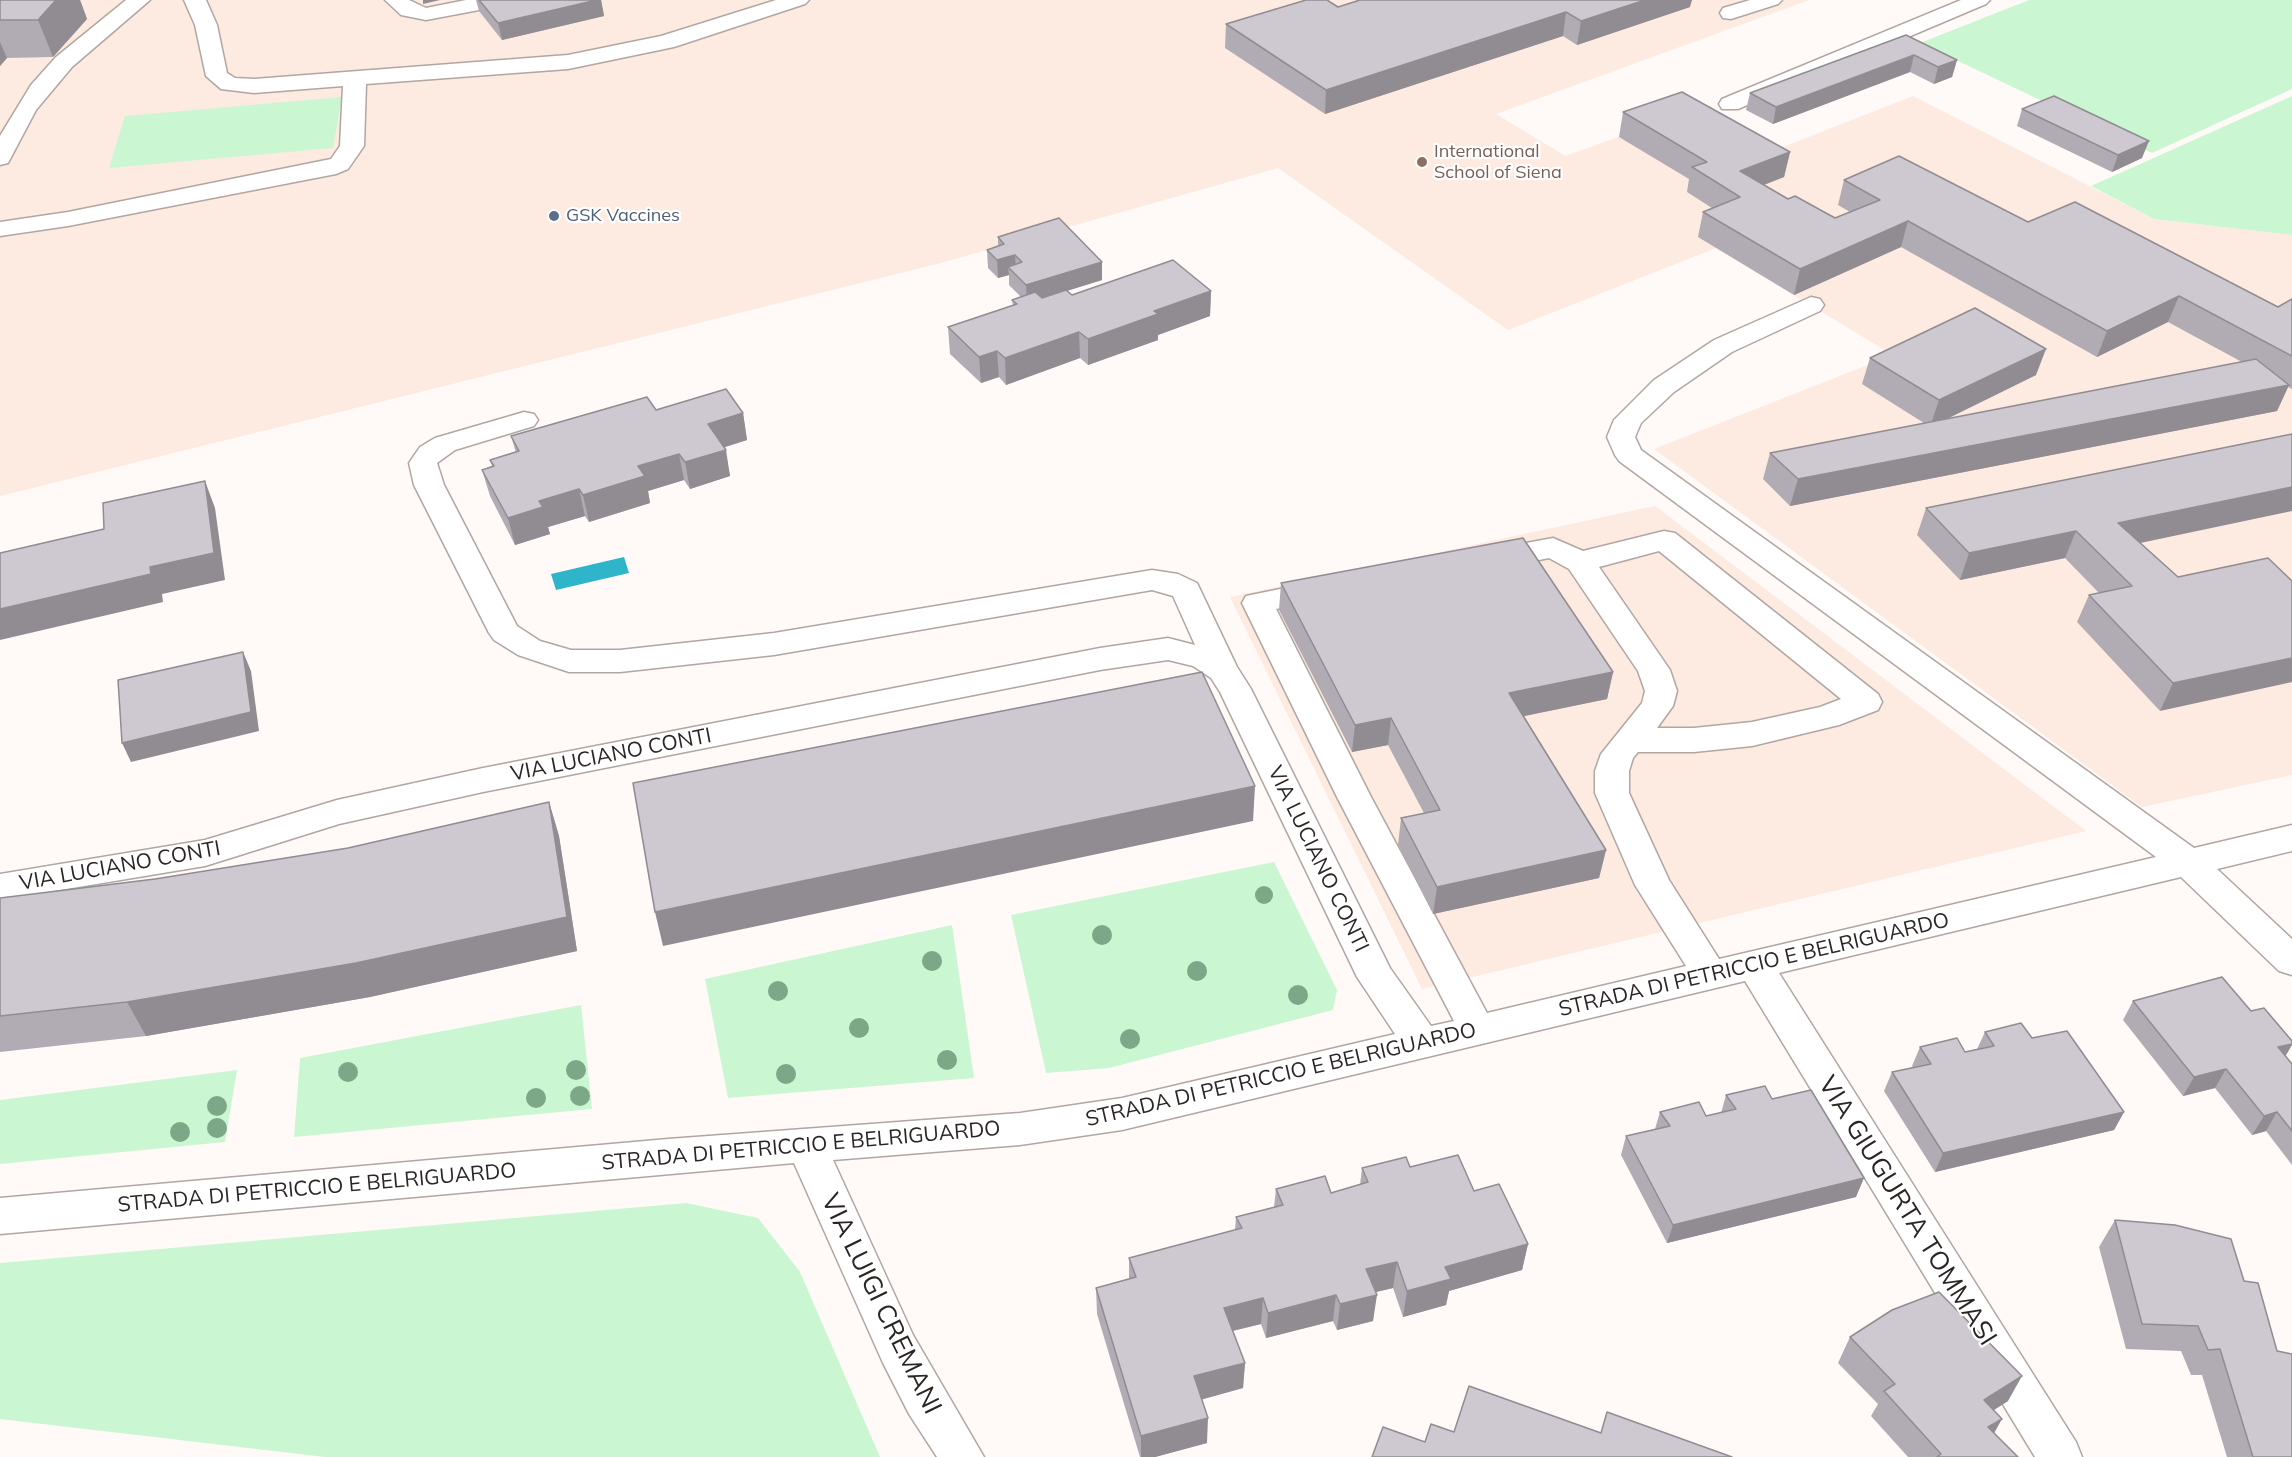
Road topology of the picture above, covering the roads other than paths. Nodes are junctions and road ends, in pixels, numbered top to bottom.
1 (139, 0) edge
2 (195, 0) edge
3 (396, 0) edge
4 (500, 0) edge
5 (798, 0) edge
6 (1771, 0) edge
7 (1979, 0) edge
8 (1731, 13) dead end
9 (354, 78) junction
10 (1730, 104) dead end
11 (0, 158) edge
12 (0, 229) edge
13 (1811, 305) dead end
14 (524, 420) dead end
15 (1580, 562) junction
16 (1462, 565) edge
17 (1348, 586) edge
18 (1222, 670) junction
19 (1632, 740) junction
20 (2292, 838) edge
21 (2188, 862) junction
22 (0, 887) edge
23 (2292, 961) edge
24 (1755, 966) junction
25 (1711, 976) junction
26 (1478, 1031) junction
27 (1423, 1045) junction
28 (807, 1147) junction
29 (0, 1216) edge
30 (962, 1457) edge
31 (2060, 1457) edge

1 - 11 street
2 - 9 street
3 - 4 street
5 - 9 street
6 - 8 street
7 - 10 street
9 - 12 street
13 - 21 street
14 - 18 street, VIA LUCIANO CONTI
15 - 16 street
15 - 19 street
15 - 19 street
17 - 26 street
18 - 22 street, VIA LUCIANO CONTI
18 - 27 street, VIA LUCIANO CONTI
19 - 25 street
20 - 21 street, STRADA DI PETRICCIO E BELRIGUARDO
21 - 23 street
21 - 24 street, STRADA DI PETRICCIO E BELRIGUARDO
24 - 25 street, STRADA DI PETRICCIO E BELRIGUARDO
24 - 31 street, VIA GIUGURTA TOMMASI
25 - 26 street, STRADA DI PETRICCIO E BELRIGUARDO
26 - 27 street, STRADA DI PETRICCIO E BELRIGUARDO
27 - 28 street, STRADA DI PETRICCIO E BELRIGUARDO
28 - 29 street, STRADA DI PETRICCIO E BELRIGUARDO
28 - 30 street, VIA LUIGI CREMANI

